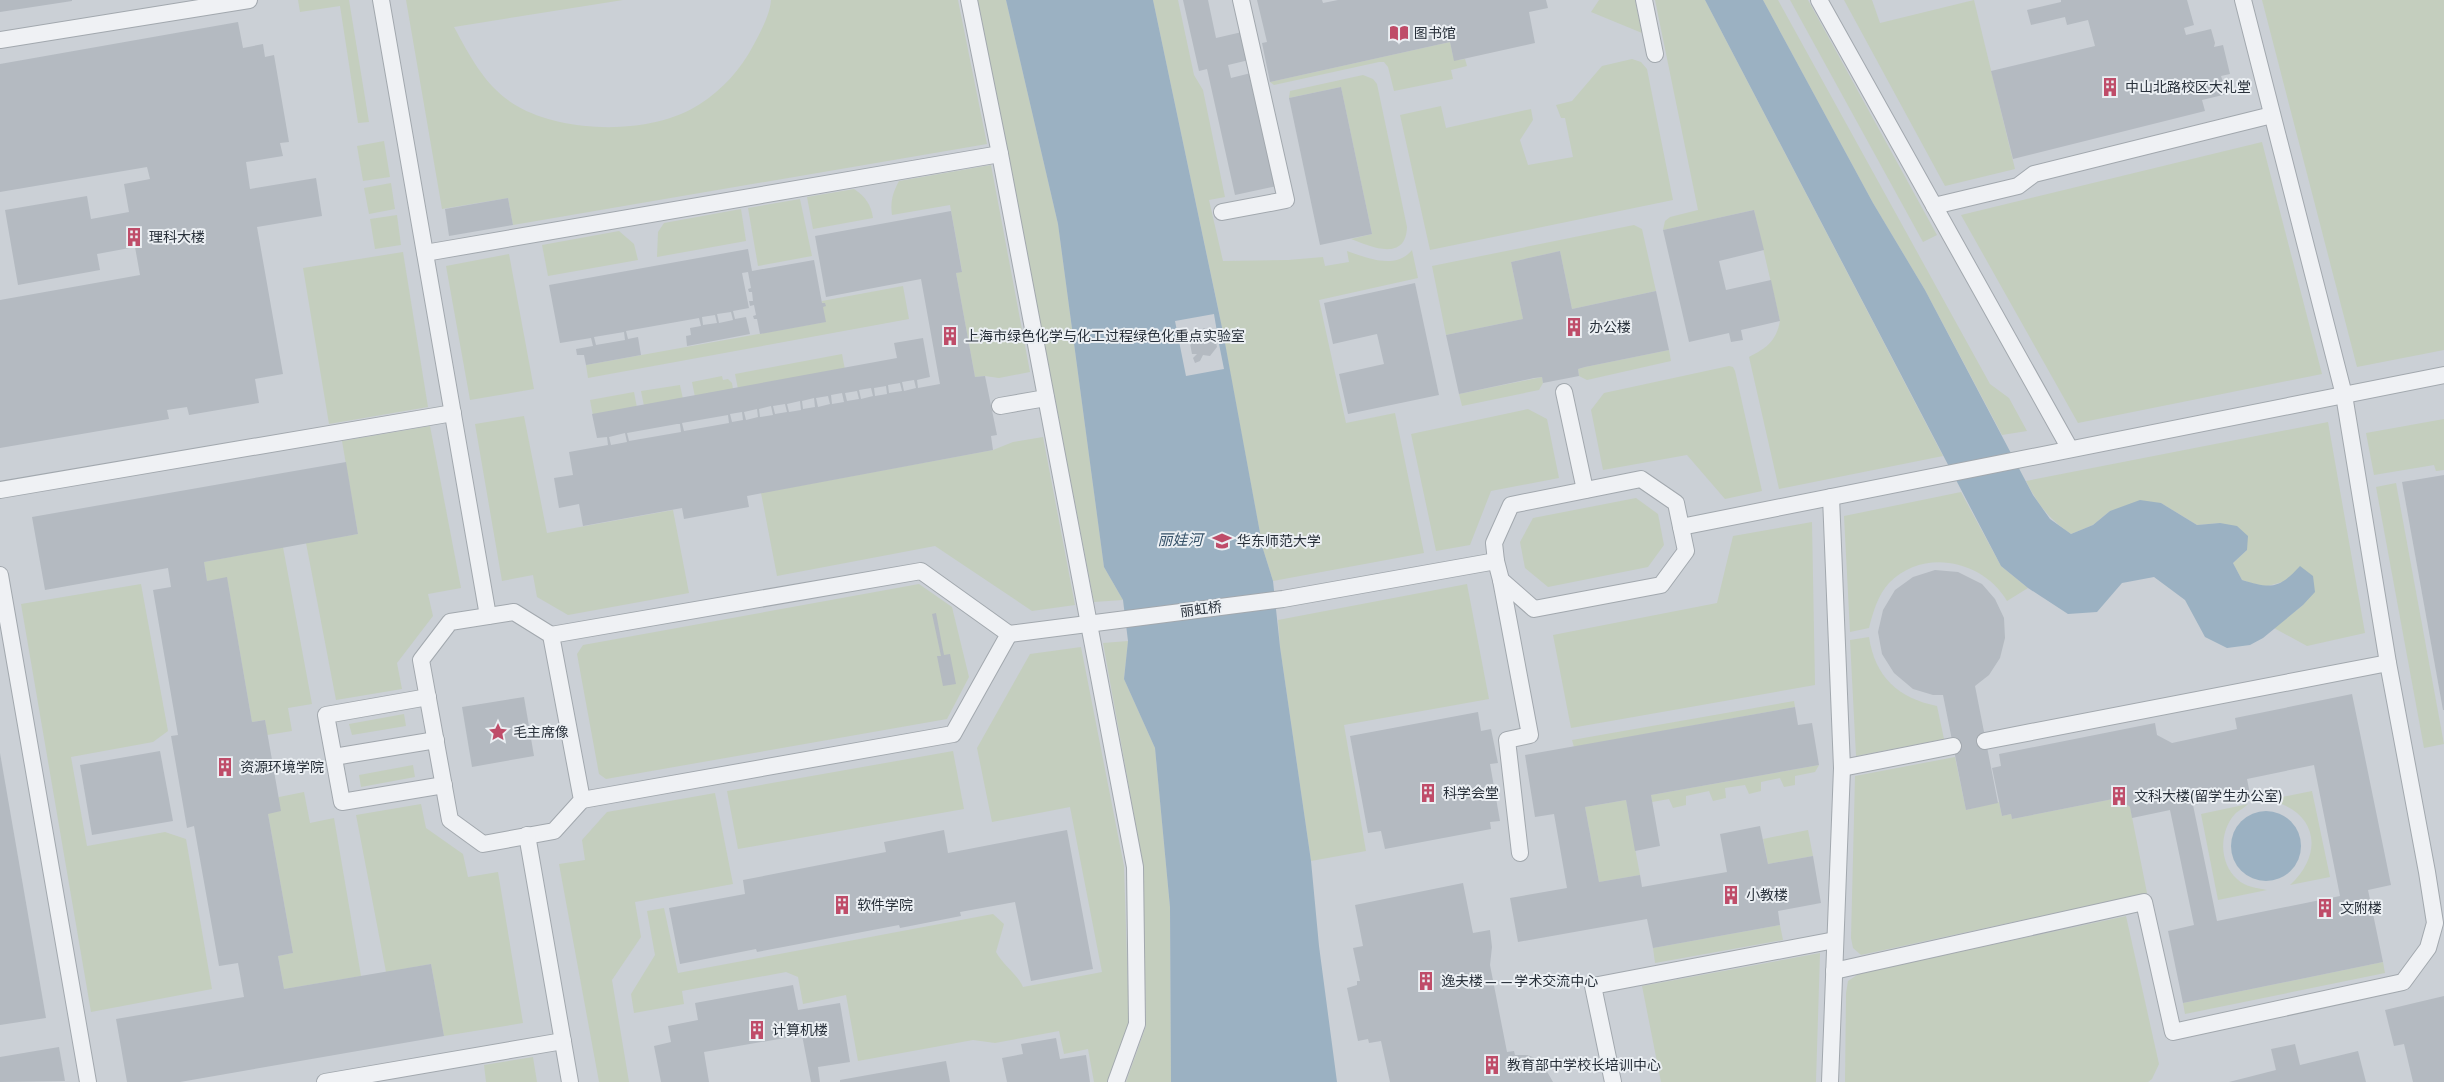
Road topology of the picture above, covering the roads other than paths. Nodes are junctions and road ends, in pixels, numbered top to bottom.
1 (249, 0) edge
2 (381, 0) edge
3 (968, 0) edge
4 (1241, 0) edge
5 (1644, 0) edge
6 (1819, 0) edge
7 (2243, 0) edge
8 (0, 40) edge
9 (1655, 54) dead end
10 (2272, 115) junction
11 (1000, 154) junction
12 (1934, 206) junction
13 (1222, 212) dead end
14 (425, 253) junction
15 (2444, 375) edge
16 (1564, 392) dead end
17 (2344, 395) junction
18 (1046, 398) junction
19 (1000, 406) dead end
20 (453, 413) junction
21 (2070, 449) junction
22 (0, 490) edge
23 (1585, 490) junction
24 (1831, 497) junction
25 (1681, 527) junction
26 (1496, 561) junction
27 (0, 575) edge
28 (1500, 580) junction
29 (488, 616) junction
30 (1089, 624) junction
31 (1009, 634) junction
32 (551, 635) junction
33 (2388, 663) junction
34 (428, 697) junction
35 (436, 740) junction
36 (1985, 741) dead end
37 (1954, 746) dead end
38 (334, 757) junction
39 (1842, 768) junction
40 (444, 786) junction
41 (582, 800) junction
42 (527, 835) junction
43 (1520, 853) dead end
44 (1836, 940) junction
45 (1834, 971) junction
46 (563, 1041) junction
47 (88, 1082) edge
48 (325, 1082) edge
49 (570, 1082) edge
50 (1116, 1082) edge
51 (1612, 1082) edge
52 (1830, 1082) edge

1 - 8 lane
2 - 14 lane
3 - 11 lane
4 - 13 lane
5 - 9 lane
6 - 12 lane
7 - 10 lane
10 - 12 lane
10 - 17 lane
11 - 14 lane
11 - 18 lane
12 - 21 lane
14 - 20 lane
15 - 17 lane
16 - 23 lane
17 - 21 lane
17 - 33 lane
18 - 19 lane
18 - 30 lane
20 - 22 lane
20 - 29 lane
21 - 24 lane
23 - 25 lane
23 - 26 lane
24 - 25 lane
24 - 39 lane
25 - 28 lane
26 - 28 lane
26 - 30 lane, 丽虹桥
27 - 47 lane
28 - 43 lane
29 - 32 lane
29 - 34 lane
30 - 31 lane, 丽虹桥
30 - 50 lane
31 - 32 lane
31 - 41 lane
32 - 41 lane
33 - 36 lane
33 - 45 lane
34 - 35 lane
34 - 38 lane
35 - 38 lane
35 - 40 lane
37 - 39 lane
38 - 40 lane
39 - 44 lane
40 - 42 lane
41 - 42 lane
42 - 46 lane
44 - 45 lane
44 - 51 lane
45 - 52 lane
46 - 48 lane
46 - 49 lane

